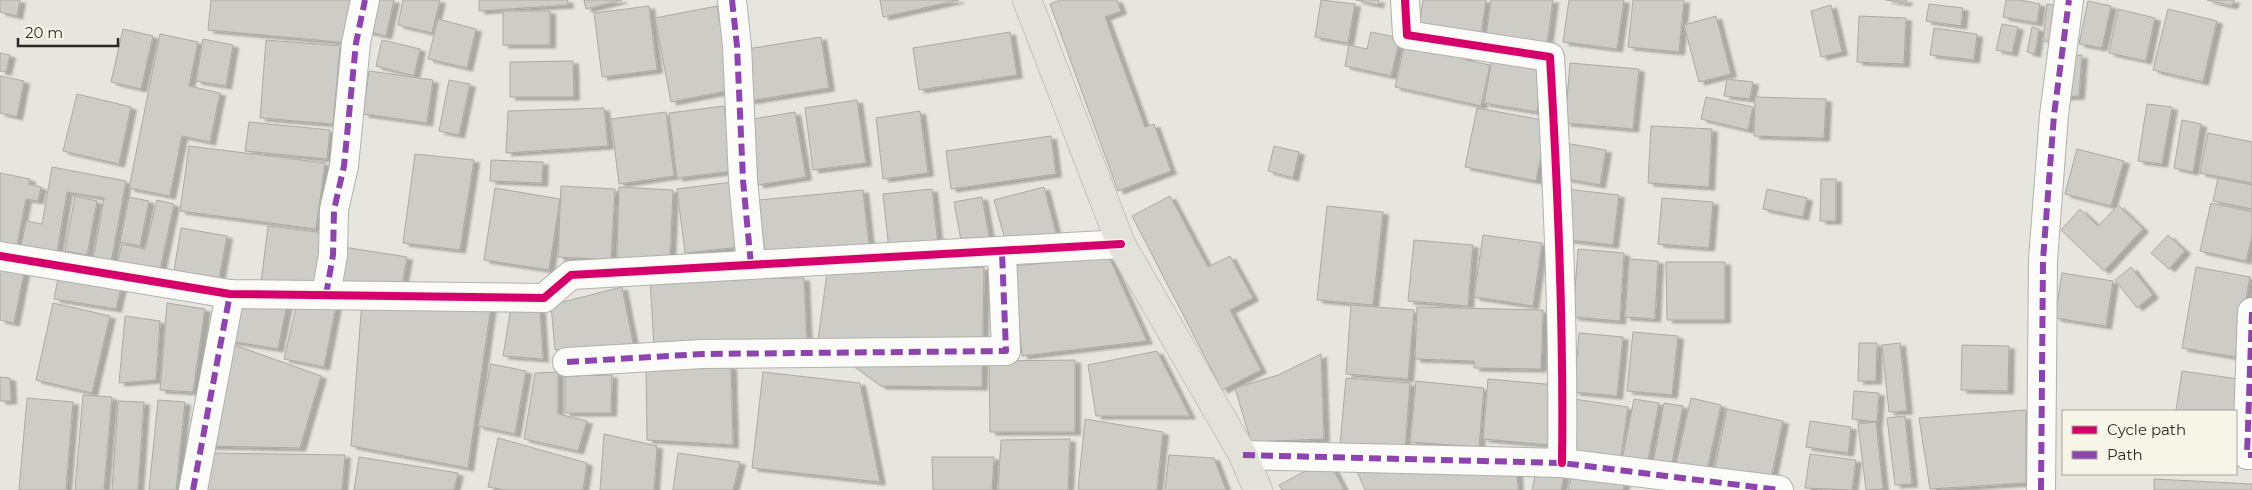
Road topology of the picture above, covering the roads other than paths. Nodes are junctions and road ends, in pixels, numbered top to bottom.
1 (365, 0) edge
2 (732, 0) edge
3 (1027, 0) edge
4 (1405, 0) edge
5 (2069, 0) edge
6 (1122, 244) junction
7 (1002, 252) junction
8 (0, 256) edge
9 (751, 265) junction
10 (230, 294) junction
11 (326, 295) junction
12 (2252, 312) edge
13 (567, 362) dead end
14 (1243, 455) junction
15 (2252, 455) edge
16 (1562, 463) junction
17 (193, 490) edge
18 (1258, 490) edge
19 (1780, 490) edge
20 (2041, 490) edge

1 - 11 street
2 - 9 street
3 - 6 main road
4 - 16 street
5 - 20 street
6 - 7 street
6 - 14 main road
7 - 9 street
7 - 13 street
8 - 10 street
9 - 11 street
10 - 11 street
10 - 17 street
12 - 15 street
14 - 16 street
14 - 18 main road
16 - 19 street

